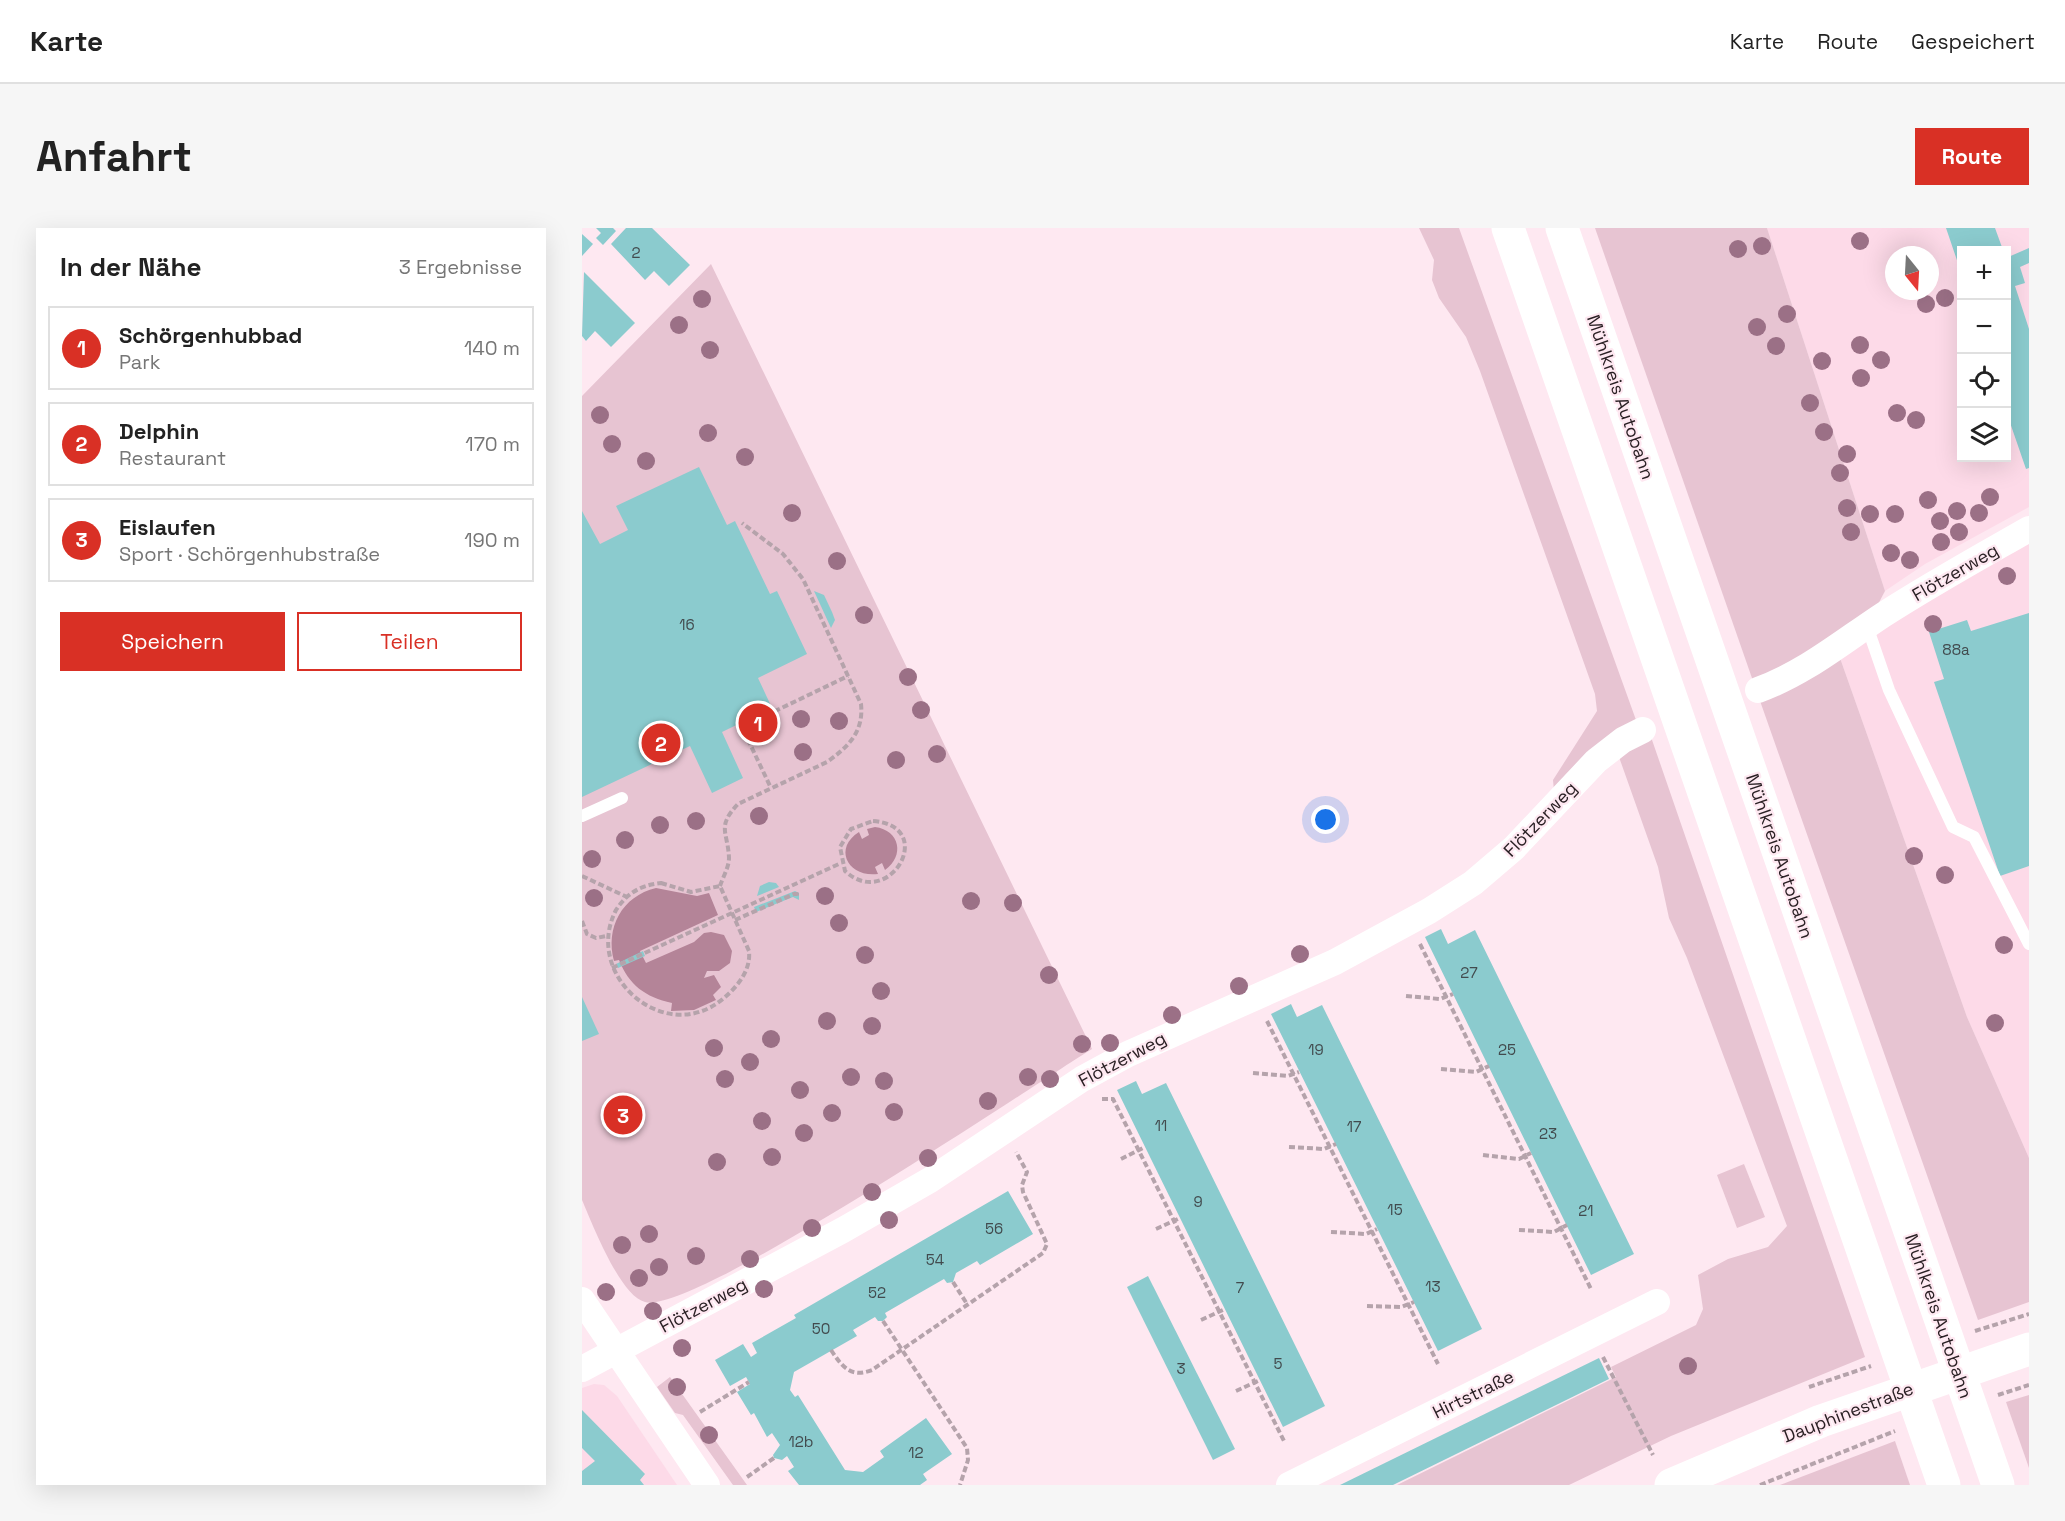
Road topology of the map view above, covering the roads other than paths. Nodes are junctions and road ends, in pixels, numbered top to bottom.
1 (1508, 228) edge
2 (1562, 228) edge
3 (2029, 529) edge
4 (1867, 626) junction
5 (1758, 690) dead end
6 (1643, 730) dead end
7 (622, 798) dead end
8 (582, 816) edge
9 (2029, 944) edge
10 (582, 1300) edge
11 (1657, 1302) dead end
12 (2029, 1349) edge
13 (615, 1352) junction
14 (582, 1369) edge
15 (707, 1485) edge
16 (1289, 1485) edge
17 (1671, 1485) edge
18 (1944, 1485) edge
19 (1998, 1485) edge

1 - 18 main road
2 - 19 main road, Mühlkreis Autobahn
3 - 4 street, Flötzerweg
4 - 5 street, Flötzerweg
4 - 9 lane
6 - 13 street, Flötzerweg
7 - 8 lane
10 - 13 street
11 - 16 street, Hirtstraße
12 - 17 main road, Dauphinestraße
13 - 14 street, Flötzerweg
13 - 15 street

